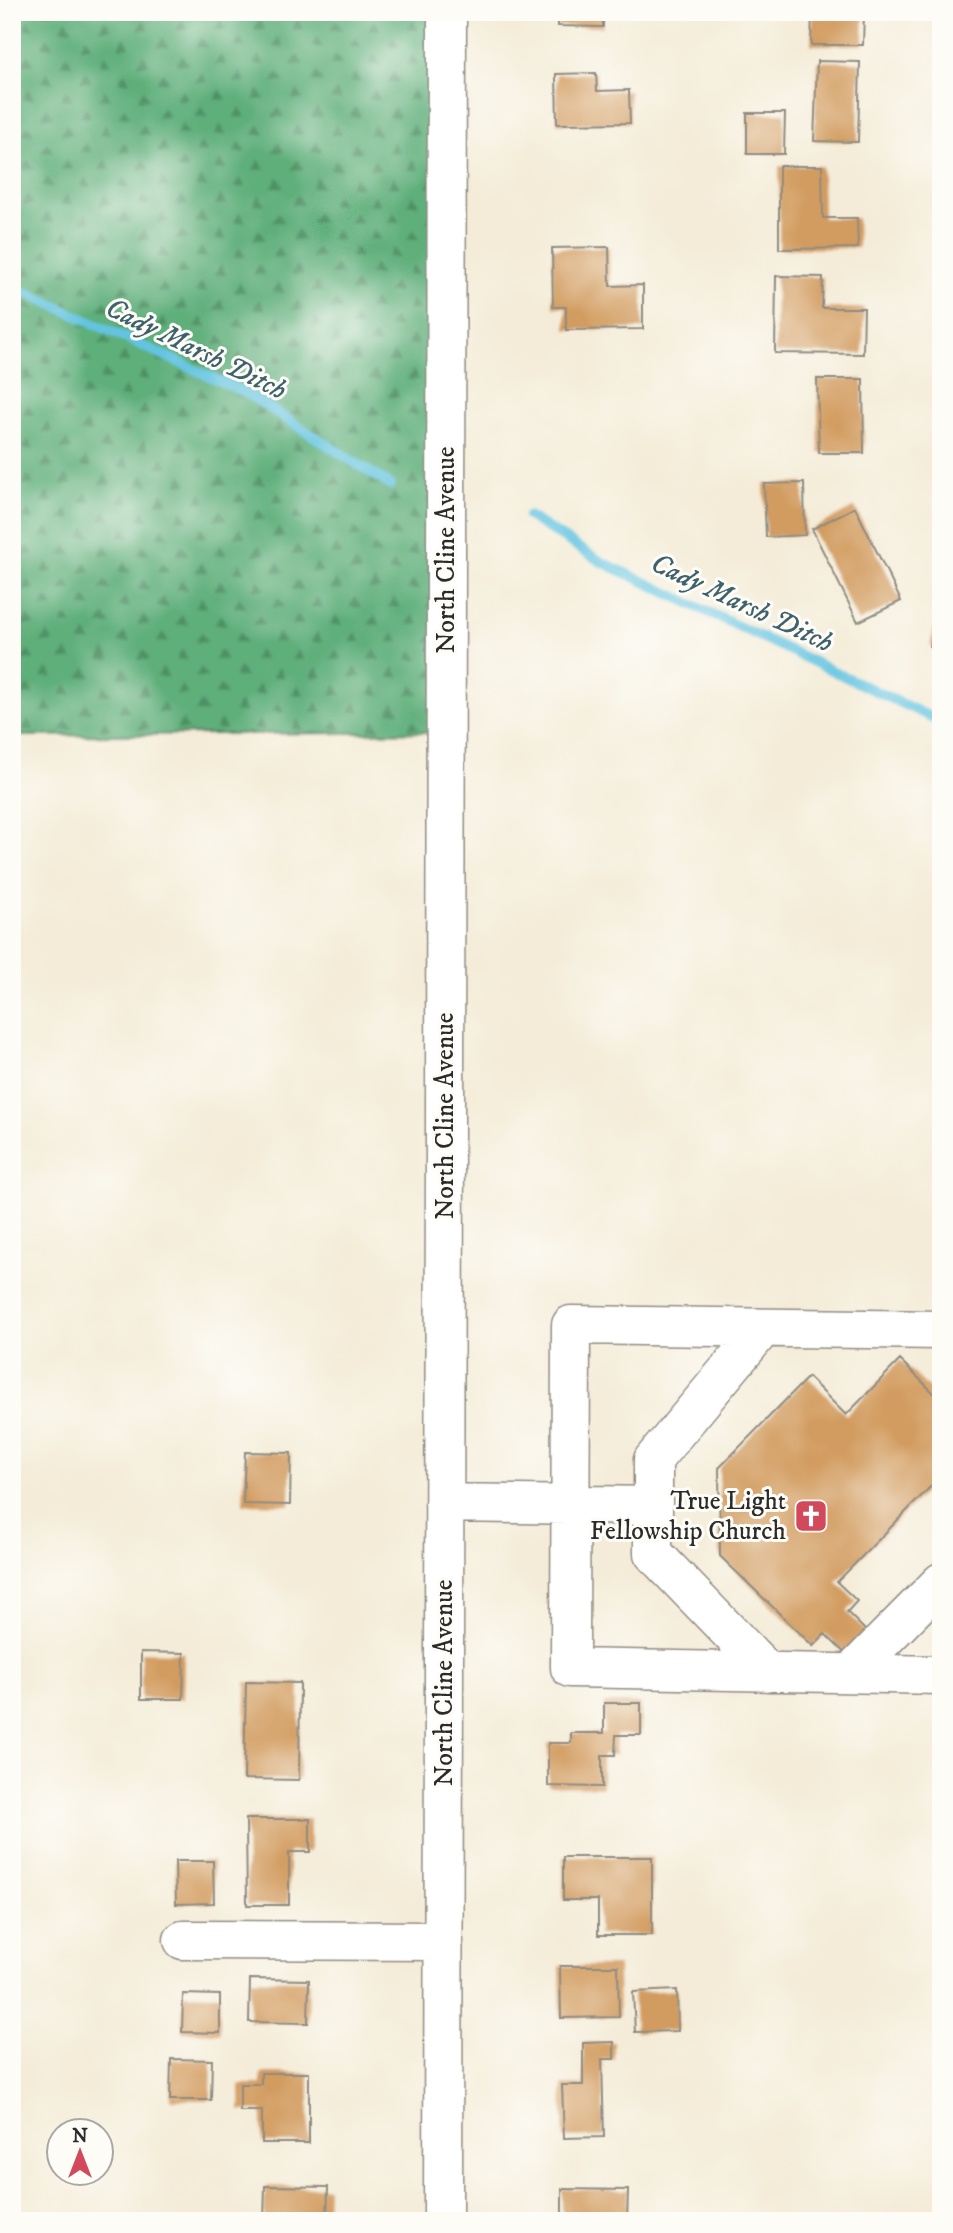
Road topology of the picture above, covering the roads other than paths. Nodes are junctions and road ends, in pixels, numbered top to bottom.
1 (447, 12) edge
2 (763, 1328) junction
3 (941, 1331) edge
4 (444, 1503) junction
5 (570, 1505) junction
6 (653, 1506) junction
7 (941, 1582) edge
8 (768, 1672) junction
9 (851, 1673) junction
10 (941, 1675) edge
11 (183, 1940) dead end
12 (444, 1941) junction
13 (443, 2221) edge

1 - 4 street, North Cline Avenue
2 - 3 street
2 - 5 street
2 - 6 street
4 - 5 street
4 - 12 street, North Cline Avenue
5 - 6 street
5 - 8 street
6 - 8 street
7 - 9 street
8 - 9 street
9 - 10 street
11 - 12 street
12 - 13 street, North Cline Avenue

